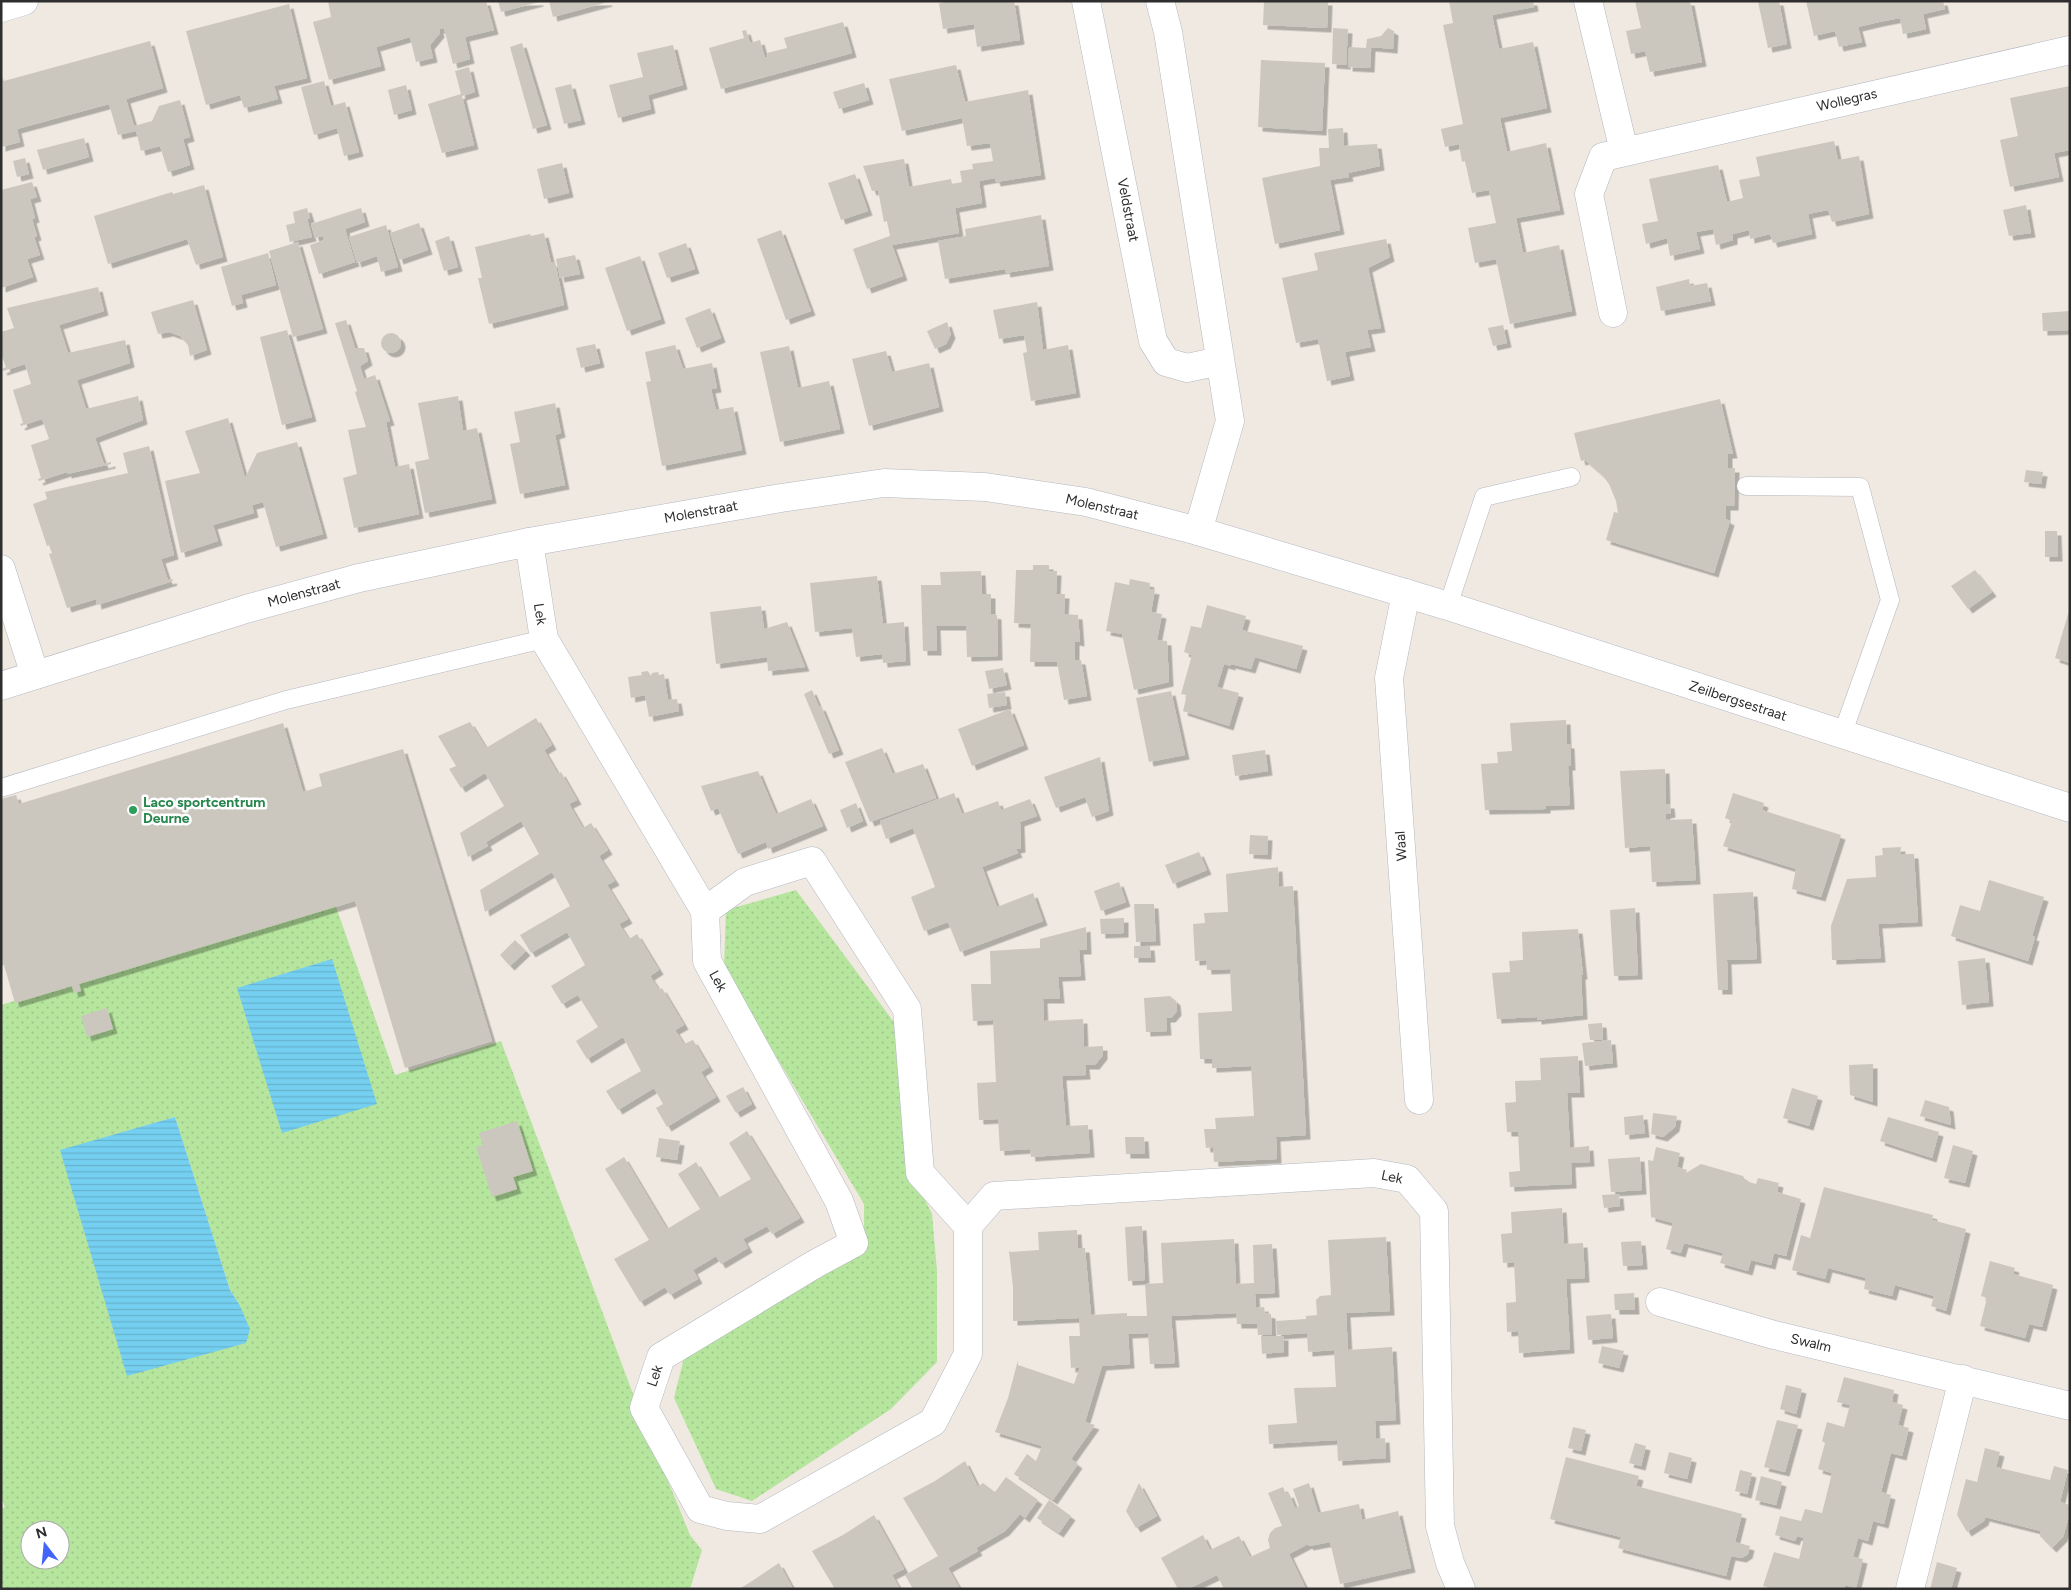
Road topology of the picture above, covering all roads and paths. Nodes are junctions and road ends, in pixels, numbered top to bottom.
1 (24, 1) edge
2 (1086, 1) edge
3 (1160, 1) edge
4 (1588, 1) edge
5 (1, 8) edge
6 (2070, 50) edge
7 (1624, 151) junction
8 (1613, 313) dead end
9 (1220, 361) junction
10 (1571, 477) dead end
11 (1746, 486) dead end
12 (1198, 531) junction
13 (529, 542) junction
14 (1, 569) edge
15 (1406, 593) junction
16 (1448, 606) junction
17 (544, 639) junction
18 (35, 675) junction
19 (1, 686) edge
20 (1842, 735) junction
21 (1, 788) edge
22 (2070, 808) edge
23 (705, 911) junction
24 (1419, 1100) dead end
25 (968, 1226) junction
26 (1660, 1302) dead end
27 (1963, 1379) junction
28 (2070, 1406) edge
29 (1461, 1589) edge
30 (1910, 1589) edge

1 - 5 street
2 - 9 street, Veldstraat
3 - 9 street
4 - 7 street
6 - 7 street, Wollegras
7 - 8 street, Wollegras
9 - 12 street
10 - 16 lane
11 - 20 lane
12 - 13 street, Molenstraat
12 - 15 street, Molenstraat
13 - 17 street, Lek
13 - 18 street, Molenstraat
14 - 18 street
15 - 16 street, Zeilbergsestraat
15 - 24 street, Waal
16 - 20 street, Zeilbergsestraat
17 - 21 lane
17 - 23 street, Lek
18 - 19 street, Molenstraat
20 - 22 street, Zeilbergsestraat
23 - 25 street
23 - 25 street, Lek
25 - 29 street, Lek
26 - 27 street, Swalm
27 - 28 street, Swalm
27 - 30 street

